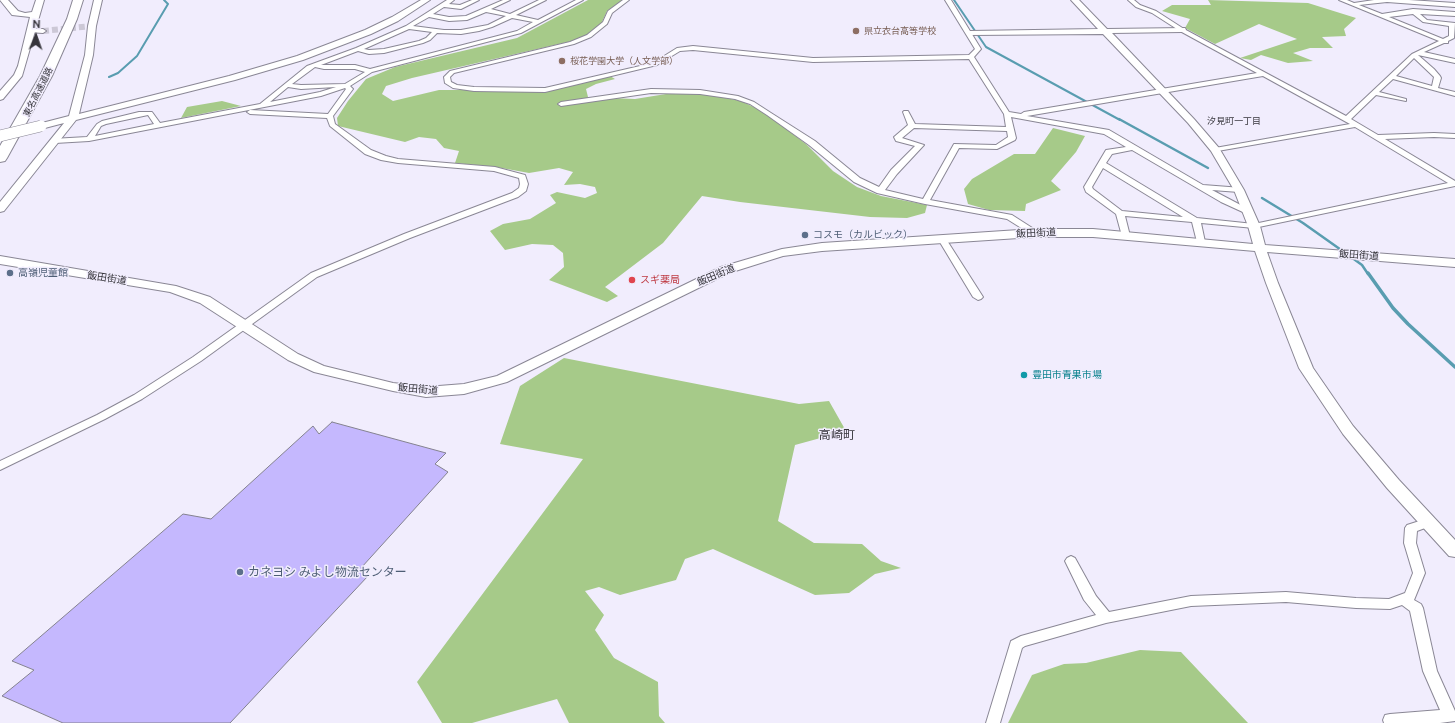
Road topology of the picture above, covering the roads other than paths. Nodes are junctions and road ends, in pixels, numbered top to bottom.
1 (4, 0) edge
2 (40, 0) edge
3 (66, 0) edge
4 (78, 0) edge
5 (98, 0) edge
6 (426, 0) edge
7 (451, 0) edge
8 (476, 0) edge
9 (507, 0) edge
10 (543, 0) edge
11 (580, 0) edge
12 (626, 0) edge
13 (948, 0) edge
14 (1075, 0) edge
15 (1131, 0) edge
16 (1342, 0) edge
17 (1395, 1) edge
18 (1432, 2) edge
19 (444, 5) junction
20 (1353, 5) junction
21 (1455, 5) edge
22 (486, 10) junction
23 (1415, 12) junction
24 (34, 14) junction
25 (1455, 14) edge
26 (429, 15) junction
27 (510, 16) junction
28 (1381, 16) junction
29 (540, 22) junction
30 (1453, 24) edge
31 (408, 27) junction
32 (43, 30) tunnel mouth
33 (1182, 30) junction
34 (30, 31) junction
35 (436, 31) junction
36 (1104, 31) junction
37 (970, 33) junction
38 (1444, 41) junction
39 (1455, 44) edge
40 (358, 49) junction
41 (44, 52) dead end
42 (1416, 54) junction
43 (971, 57) junction
44 (1455, 61) edge
45 (313, 65) junction
46 (370, 72) junction
47 (1263, 74) junction
48 (1391, 76) junction
49 (288, 85) junction
50 (346, 86) junction
51 (1434, 89) junction
52 (1163, 90) junction
53 (1374, 93) junction
54 (1455, 94) edge
55 (0, 97) edge
56 (1404, 100) dead end
57 (562, 104) dead end
58 (260, 106) junction
59 (238, 110) junction
60 (906, 112) dead end
61 (1007, 114) junction
62 (1016, 115) junction
63 (330, 116) junction
64 (73, 118) junction
65 (1347, 119) junction
66 (1355, 125) junction
67 (158, 126) junction
68 (912, 126) junction
69 (1009, 129) junction
70 (0, 136) edge
71 (958, 136) junction
72 (1455, 136) edge
73 (1375, 137) junction
74 (89, 139) junction
75 (55, 141) junction
76 (1132, 148) junction
77 (1215, 150) junction
78 (0, 158) edge
79 (1102, 164) junction
80 (1454, 183) edge
81 (1202, 187) junction
82 (1239, 190) junction
83 (880, 191) junction
84 (925, 202) junction
85 (0, 210) edge
86 (1248, 211) junction
87 (1120, 213) junction
88 (1196, 221) junction
89 (1254, 226) junction
90 (1034, 233) junction
91 (1126, 236) junction
92 (942, 239) junction
93 (1201, 242) junction
94 (1260, 248) junction
95 (0, 260) edge
96 (1455, 263) edge
97 (978, 297) dead end
98 (246, 325) junction
99 (0, 466) edge
100 (1429, 522) junction
101 (1455, 551) edge
102 (1071, 561) dead end
103 (1404, 599) junction
104 (1106, 618) junction
105 (993, 723) edge
106 (1392, 723) edge

1 - 24 street
2 - 24 street
3 - 41 highway, 東名高速道路
4 - 78 highway, 東名高速道路
5 - 64 street
6 - 64 street
7 - 19 street
8 - 19 street
9 - 22 street
10 - 27 street
11 - 29 street
12 - 43 street
13 - 37 street
14 - 36 street
15 - 33 street
16 - 20 street
17 - 18 street
17 - 20 street
17 - 23 street
18 - 21 street
19 - 26 street
20 - 28 street
22 - 26 street
22 - 27 street
23 - 25 street
23 - 28 street
23 - 30 street
24 - 34 street
26 - 31 street
27 - 29 street
27 - 35 street
28 - 38 street
29 - 46 street
30 - 38 street
31 - 35 street
31 - 40 street
32 - 34 street
33 - 36 street
33 - 47 street
34 - 55 street
35 - 40 street
36 - 37 street
36 - 52 street
37 - 43 street
38 - 39 street
38 - 42 street
40 - 45 street
42 - 44 street
42 - 48 street
42 - 51 street
43 - 61 street
45 - 46 street
45 - 49 street
46 - 50 street
47 - 52 street
47 - 65 street
48 - 51 street
48 - 53 street
49 - 50 street
49 - 58 street
50 - 58 street
50 - 63 street
51 - 54 street
52 - 62 street
52 - 77 street
53 - 56 street
53 - 65 street
57 - 83 street
58 - 59 street
59 - 63 street
59 - 67 street
60 - 68 street
61 - 62 street
61 - 69 street
62 - 76 street
63 - 98 street
64 - 70 street, bridge
64 - 75 street
65 - 66 street
66 - 73 street
66 - 77 street
67 - 74 street
67 - 74 street
68 - 71 street
68 - 83 street
69 - 71 street
69 - 71 street
71 - 84 street
72 - 73 street
73 - 80 street
74 - 75 street
75 - 85 street
76 - 79 street
76 - 81 street
77 - 82 street
79 - 87 street
79 - 88 street
80 - 89 street
81 - 82 street
81 - 86 street
82 - 86 street
83 - 84 street
84 - 90 street
86 - 89 street
87 - 88 street
87 - 91 street
88 - 89 street
88 - 93 street
89 - 94 street
90 - 91 street, 飯田街道
90 - 92 street, 飯田街道
91 - 93 street, 飯田街道
92 - 97 street
92 - 98 street, 飯田街道
93 - 94 street, 飯田街道
94 - 96 street, 飯田街道
94 - 100 street
95 - 98 street, 飯田街道
98 - 99 street
100 - 101 street
100 - 103 street
102 - 104 street
103 - 104 street
103 - 106 street
104 - 105 street

